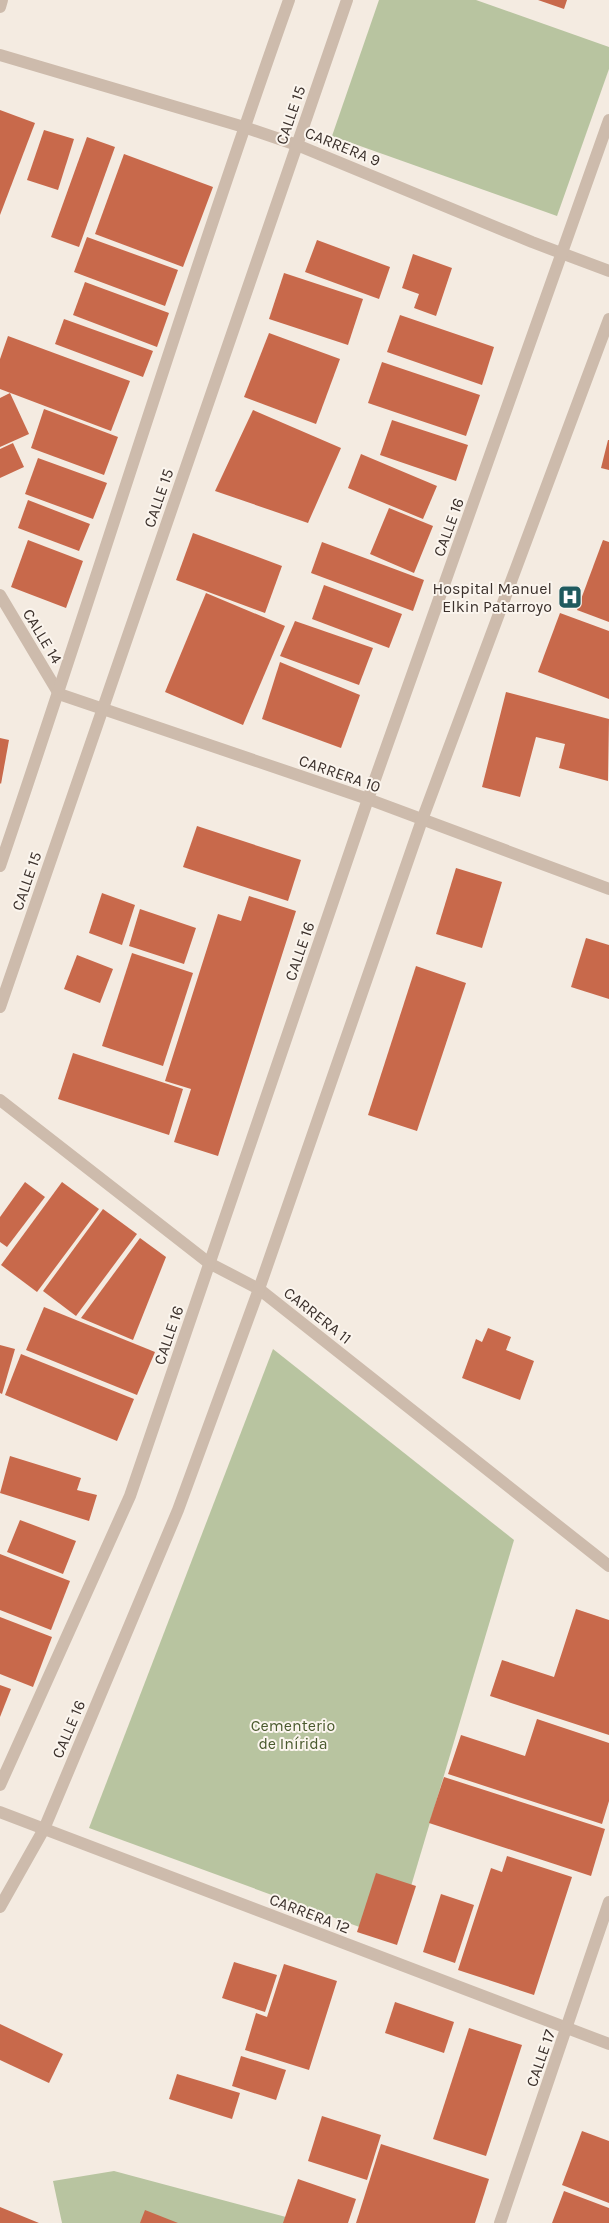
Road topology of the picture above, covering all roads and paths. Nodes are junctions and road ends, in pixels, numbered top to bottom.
1 (2, 0) edge
2 (289, 0) edge
3 (347, 0) edge
4 (0, 7) edge
5 (0, 55) edge
6 (609, 120) edge
7 (244, 127) junction
8 (297, 145) junction
9 (563, 252) junction
10 (609, 271) edge
11 (609, 319) edge
12 (0, 595) edge
13 (59, 694) junction
14 (104, 708) junction
15 (368, 800) junction
16 (422, 820) junction
17 (0, 866) edge
18 (609, 888) edge
19 (0, 1007) edge
20 (0, 1100) edge
21 (210, 1263) junction
22 (259, 1289) junction
23 (609, 1566) edge
24 (0, 1785) edge
25 (0, 1812) edge
26 (44, 1829) junction
27 (609, 1902) edge
28 (0, 1907) edge
29 (567, 2028) junction
30 (609, 2044) edge
31 (500, 2223) edge

1 - 4 street
2 - 7 street, CALLE 15
3 - 8 street, CALLE 15
5 - 7 street, CARRERA 9
6 - 9 street, CALLE 16
7 - 8 street, CARRERA 9
7 - 13 street, CALLE 15
8 - 9 street, CARRERA 9
8 - 14 street, CALLE 15
9 - 10 street, CARRERA 9
9 - 15 street, CALLE 16
11 - 16 street, CALLE 16
12 - 13 street, CALLE 14
13 - 14 street, CARRERA 10
13 - 17 street, CALLE 15
14 - 15 street, CARRERA 10
14 - 19 street, CALLE 15
15 - 16 street, CARRERA 10
15 - 21 street, CALLE 16
16 - 18 street, CARRERA 10
16 - 22 street, CALLE 16
20 - 21 street, CARRERA 11
21 - 22 street, CARRERA 11
21 - 24 street, CALLE 16
22 - 23 street, CARRERA 11
22 - 26 street, CALLE 16
25 - 26 street, CARRERA 12
26 - 28 street, CALLE 16
26 - 29 street, CARRERA 12
27 - 29 street, CALLE 17
29 - 30 street, CARRERA 12
29 - 31 street, CALLE 17

